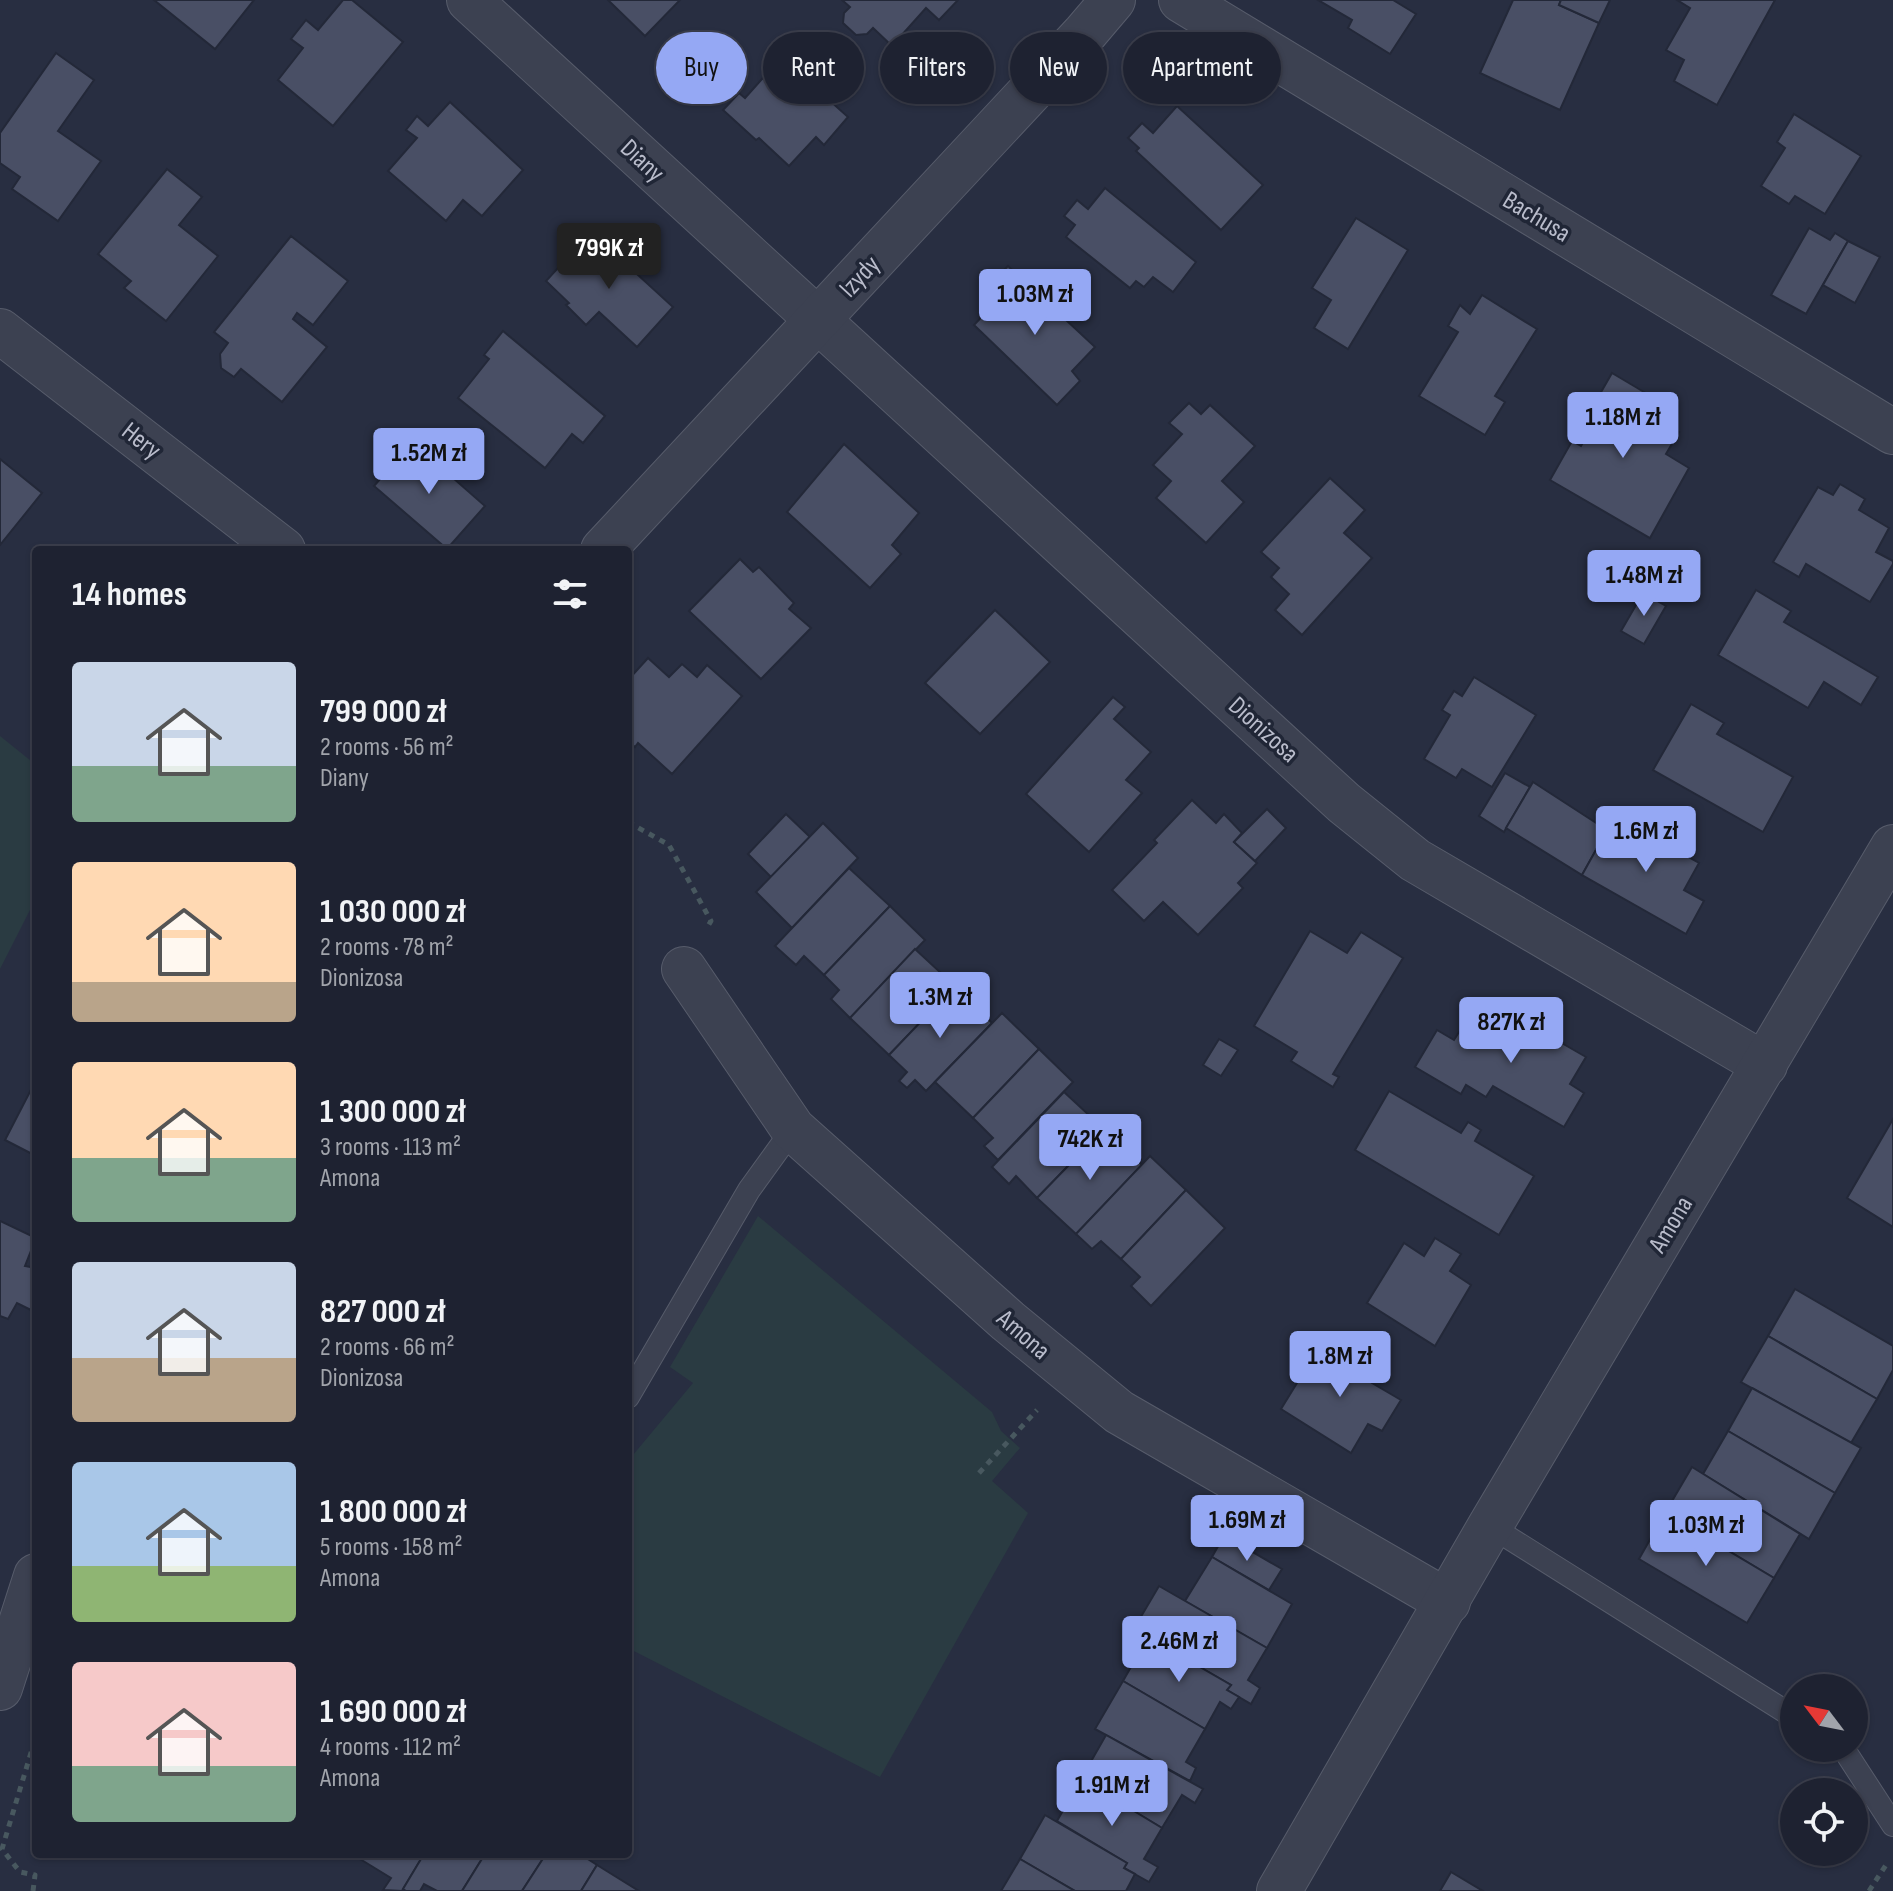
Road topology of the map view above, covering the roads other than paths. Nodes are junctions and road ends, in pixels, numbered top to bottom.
1 (469, 0) edge
2 (1113, 0) edge
3 (1181, 0) edge
4 (817, 321) junction
5 (0, 331) edge
6 (1893, 432) edge
7 (278, 546) edge
8 (607, 546) edge
9 (1893, 847) edge
10 (684, 969) road end
11 (1765, 1065) junction
12 (793, 1129) junction
13 (632, 1390) edge
14 (1490, 1526) junction
15 (32, 1588) edge
16 (1448, 1602) junction
17 (0, 1688) edge
18 (1780, 1708) edge
19 (1852, 1762) edge
20 (1893, 1825) edge
21 (1279, 1891) edge

1 - 4 street, Diany
2 - 4 street, Izydy
3 - 6 street, Bachusa
4 - 8 street, Izydy
4 - 11 street, Dionizosa
5 - 7 street, Hery
9 - 11 street, Amona
10 - 12 street, Amona
11 - 14 street, Amona
12 - 13 lane
12 - 16 street, Amona
14 - 16 street, Amona
14 - 18 lane
15 - 17 street
16 - 21 street, Amona
19 - 20 lane

